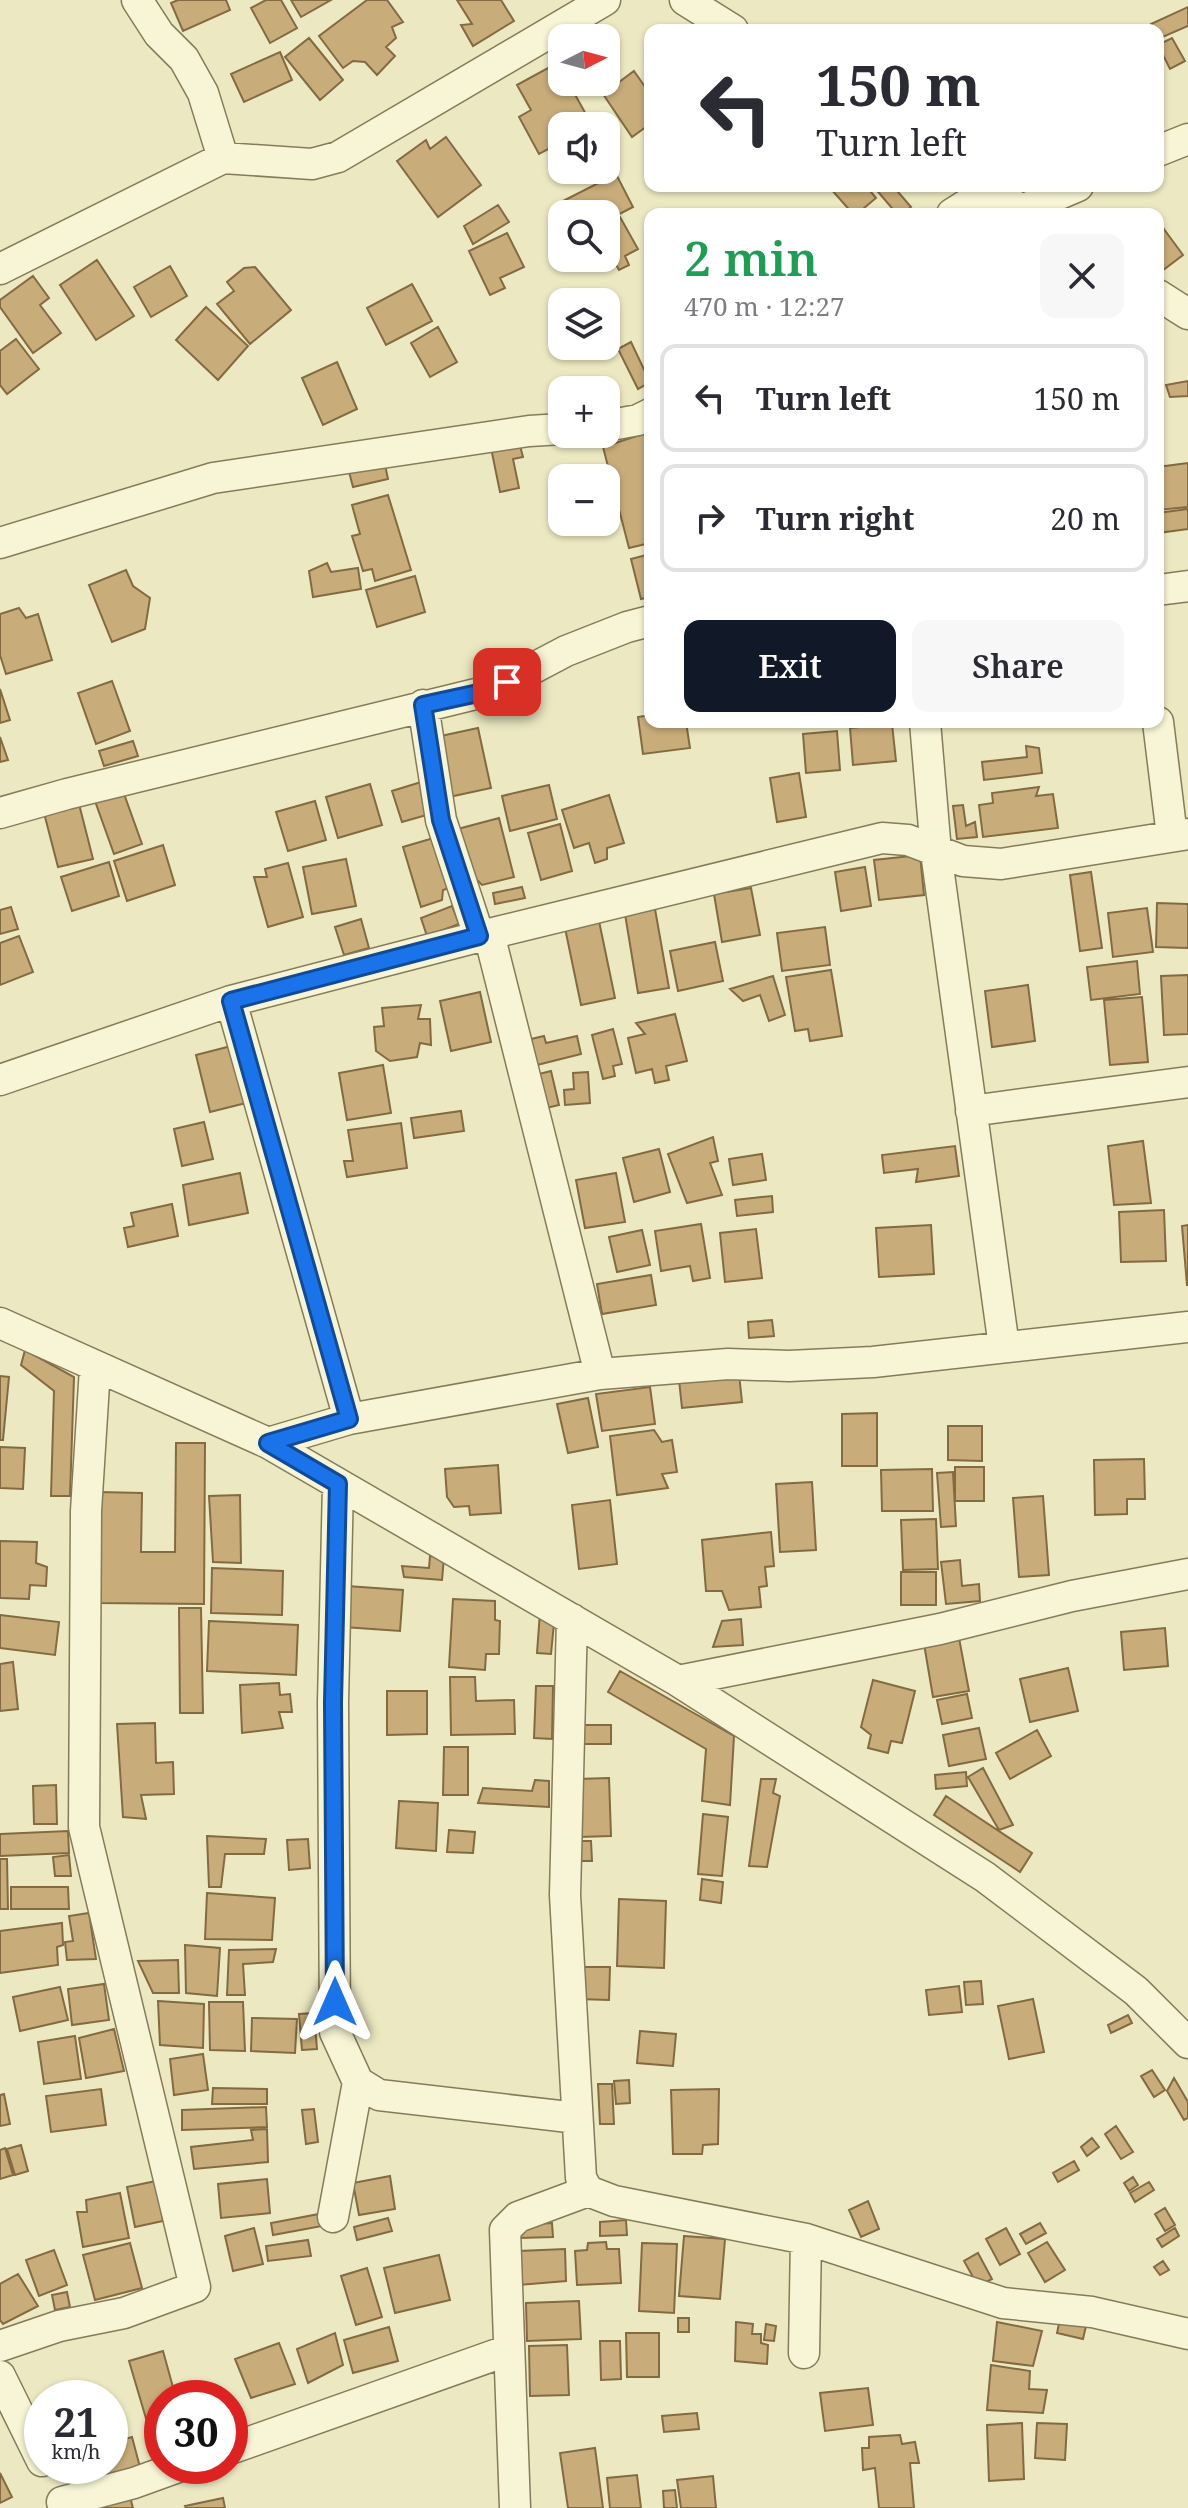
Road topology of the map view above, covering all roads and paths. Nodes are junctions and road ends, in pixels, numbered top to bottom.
1 (137, 0) edge
2 (605, 0) edge
3 (689, 1) edge
4 (724, 24) edge
5 (1188, 139) edge
6 (1164, 149) edge
7 (223, 158) junction
8 (982, 192) edge
9 (993, 192) edge
10 (1066, 192) edge
11 (960, 208) edge
12 (1019, 208) edge
13 (1033, 208) edge
14 (2, 264) edge
15 (1164, 299) edge
16 (1188, 314) edge
17 (644, 417) edge
18 (620, 423) edge
19 (548, 430) edge
20 (0, 543) edge
21 (1188, 586) edge
22 (1164, 589) edge
23 (644, 623) edge
24 (423, 705) junction
25 (926, 728) edge
26 (1159, 728) edge
27 (0, 813) edge
28 (1180, 835) edge
29 (936, 852) junction
30 (484, 935) junction
31 (231, 1001) junction
32 (0, 1080) edge
33 (1188, 1082) edge
34 (971, 1111) junction
35 (0, 1323) edge
36 (1188, 1327) edge
37 (1004, 1347) junction
38 (95, 1368) junction
39 (600, 1374) junction
40 (349, 1419) junction
41 (268, 1443) junction
42 (338, 1484) junction
43 (1188, 1574) edge
44 (572, 1619) junction
45 (678, 1681) junction
46 (1188, 2043) edge
47 (358, 2082) junction
48 (577, 2118) junction
49 (588, 2191) junction
50 (333, 2217) dead end
51 (806, 2239) junction
52 (1188, 2334) edge
53 (0, 2346) edge
54 (509, 2350) junction
55 (804, 2353) dead end
56 (0, 2376) edge
57 (24, 2425) edge
58 (248, 2443) edge
59 (144, 2479) edge
60 (49, 2484) edge
61 (56, 2505) edge
62 (515, 2508) edge

1 - 7 street
2 - 7 street
3 - 4 street
5 - 6 street
7 - 14 street
8 - 11 street
9 - 12 street
10 - 13 street
15 - 16 street
17 - 18 street
19 - 20 street
21 - 22 street
23 - 24 street
24 - 27 street
24 - 30 street
25 - 29 street
26 - 28 street
28 - 29 street
29 - 30 street
29 - 34 street
30 - 31 street
30 - 39 street
31 - 32 street
31 - 40 street
33 - 34 street
34 - 37 street
35 - 38 street
36 - 37 street
37 - 39 street
38 - 41 street
38 - 53 street
39 - 40 street
40 - 41 street
41 - 42 street
42 - 44 street
42 - 47 street
43 - 45 street
44 - 45 street
44 - 48 street
45 - 46 street
47 - 48 street
47 - 50 street
48 - 49 street
49 - 51 street
49 - 54 street
51 - 52 street
51 - 55 street
54 - 58 street
54 - 62 street
56 - 57 street
59 - 61 street
60 - 61 street

